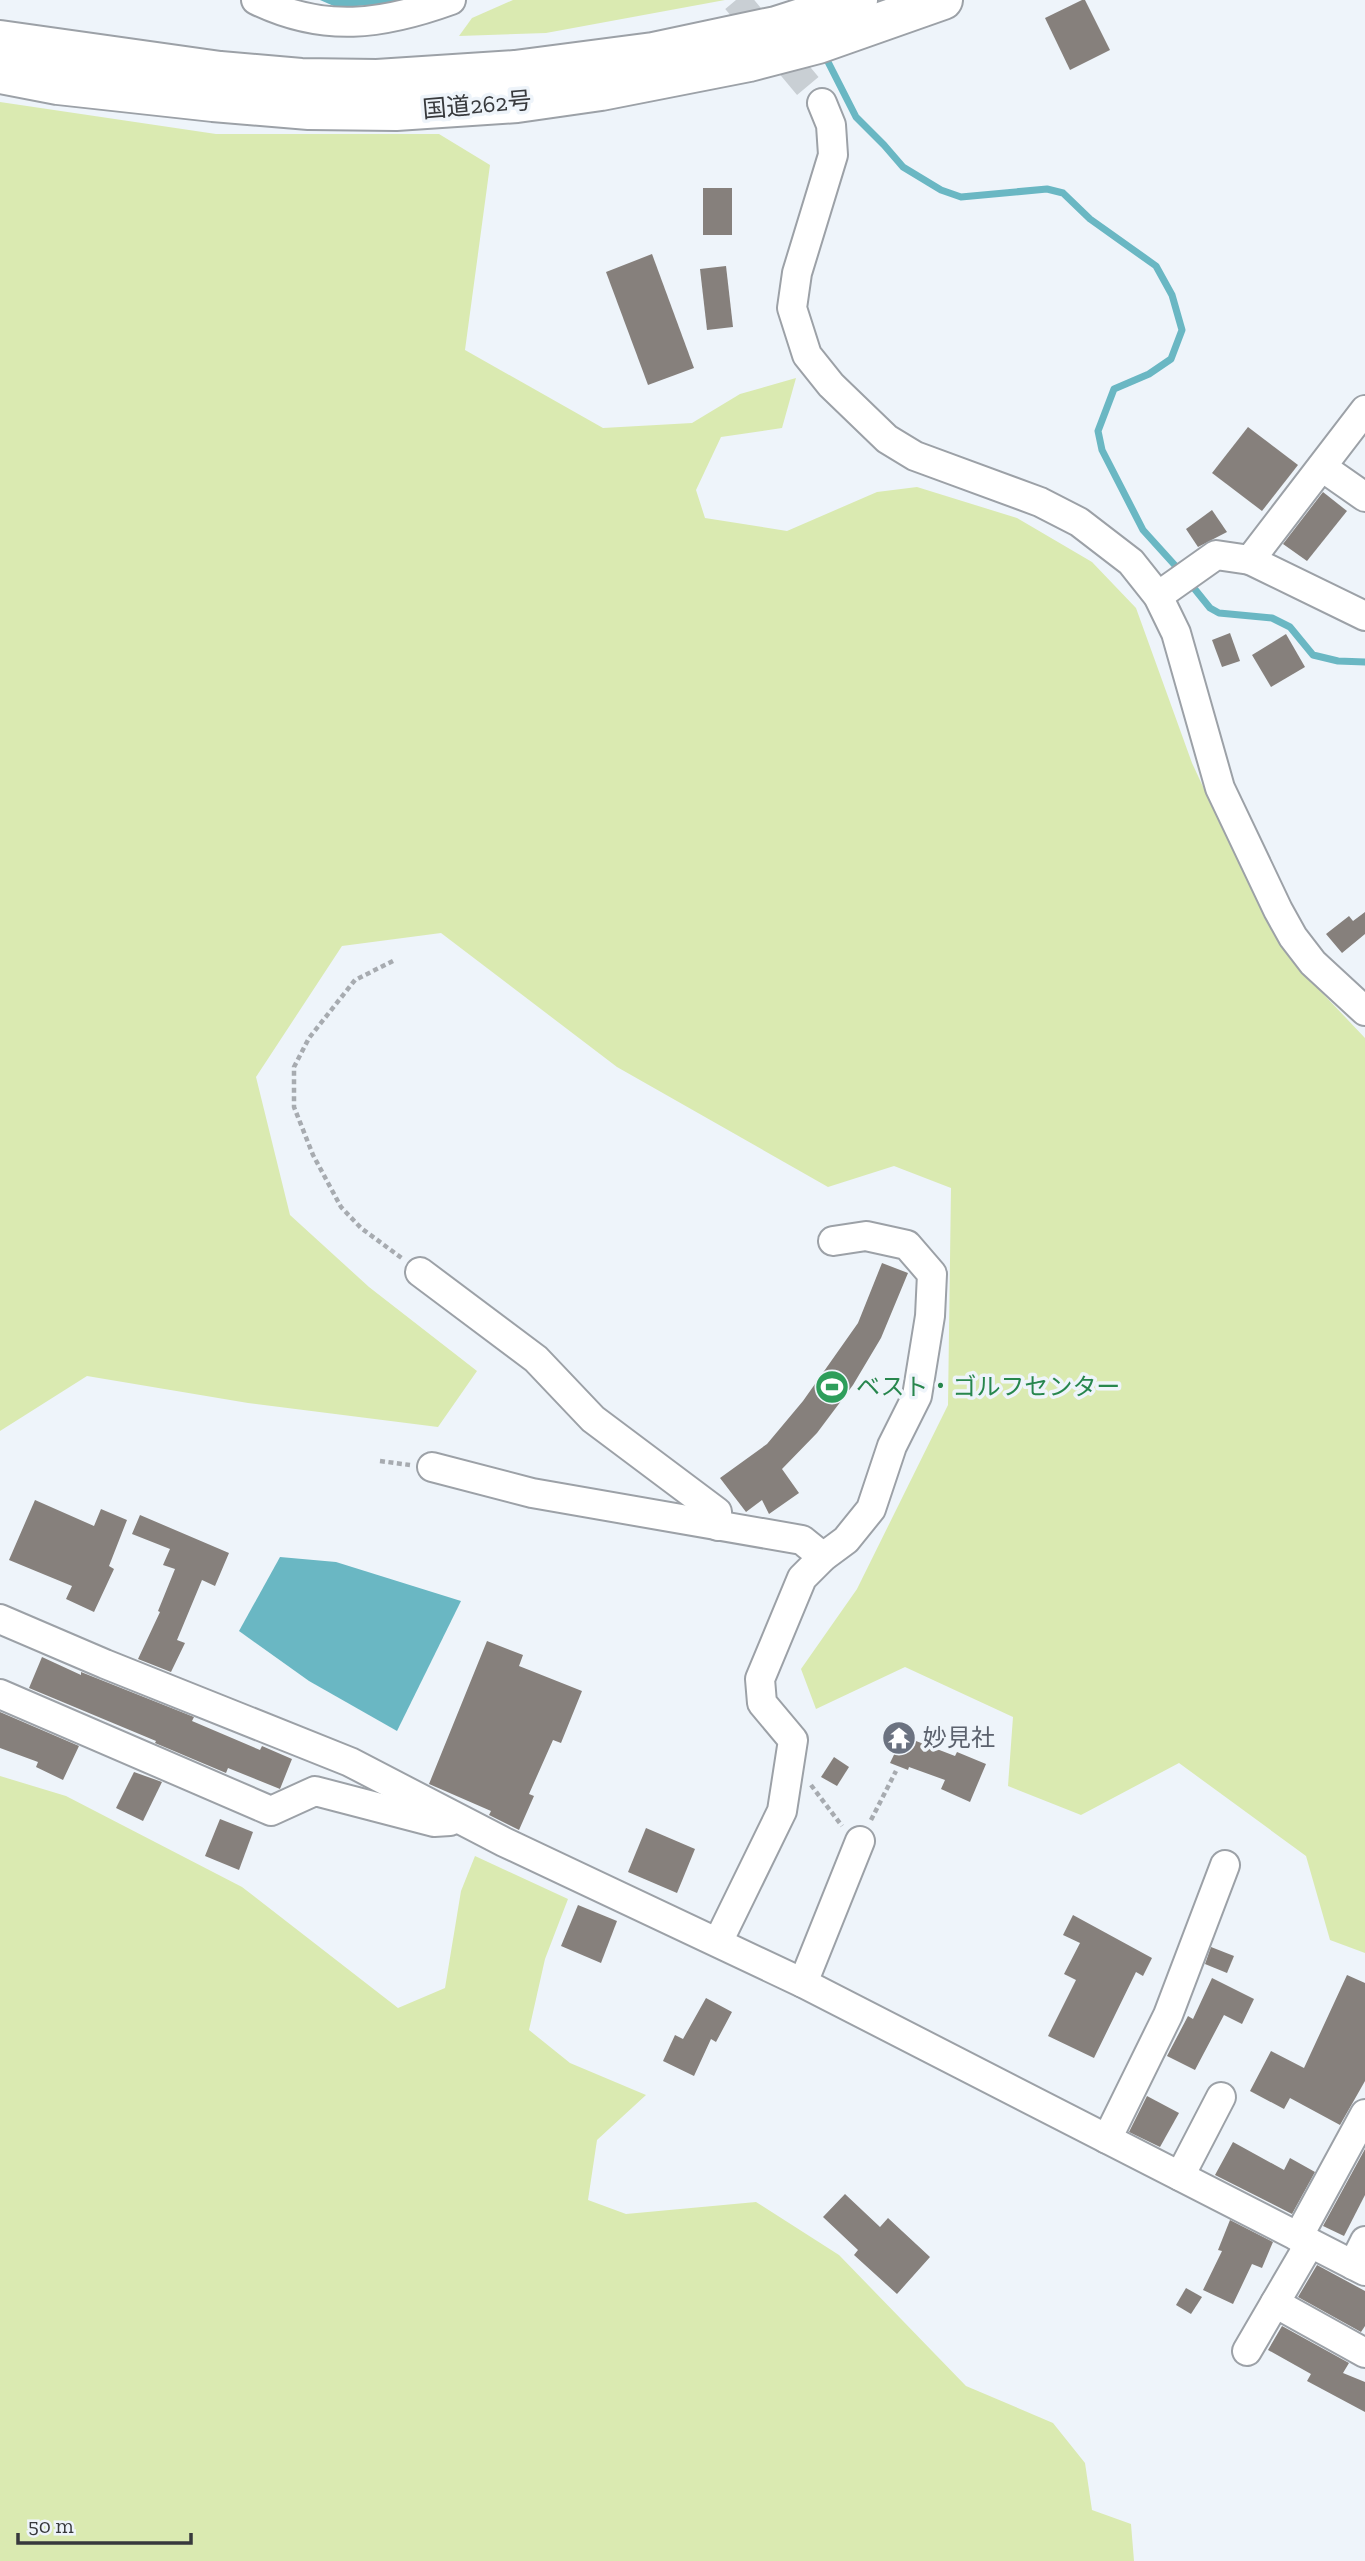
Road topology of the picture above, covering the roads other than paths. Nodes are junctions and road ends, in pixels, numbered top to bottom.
1 (256, 0) edge
2 (451, 0) edge
3 (858, 0) edge
4 (943, 0) edge
5 (0, 40) edge
6 (0, 74) edge
7 (822, 103) tunnel mouth
8 (1365, 410) edge
9 (1322, 467) junction
10 (1365, 498) edge
11 (1250, 560) junction
12 (1158, 596) junction
13 (1365, 616) edge
14 (1361, 1000) edge
15 (833, 1241) dead end
16 (420, 1272) road end
17 (432, 1467) dead end
18 (718, 1526) junction
19 (823, 1557) junction
20 (0, 1619) edge
21 (0, 1694) edge
22 (463, 1821) junction
23 (860, 1841) road end
24 (1225, 1865) dead end
25 (718, 1942) junction
26 (803, 1983) junction
27 (1221, 2097) dead end
28 (1365, 2114) edge
29 (1107, 2138) junction
30 (1180, 2176) junction
31 (1304, 2240) junction
32 (1361, 2259) edge
33 (1275, 2303) junction
34 (1247, 2351) dead end
35 (1365, 2353) edge

1 - 2 street
3 - 5 highway, 国道262号
4 - 6 highway, 国道262号
7 - 12 street
8 - 9 street
9 - 10 street
9 - 11 street
11 - 12 street
11 - 13 street
12 - 14 street
15 - 19 street
16 - 18 street
17 - 18 street
18 - 19 street
19 - 25 street
20 - 22 street
21 - 22 street
22 - 25 street
23 - 26 street
24 - 29 street
25 - 26 street
26 - 29 street
27 - 30 street
28 - 31 street
29 - 30 street
30 - 31 street
31 - 32 street
31 - 33 street
33 - 34 street
33 - 35 street

